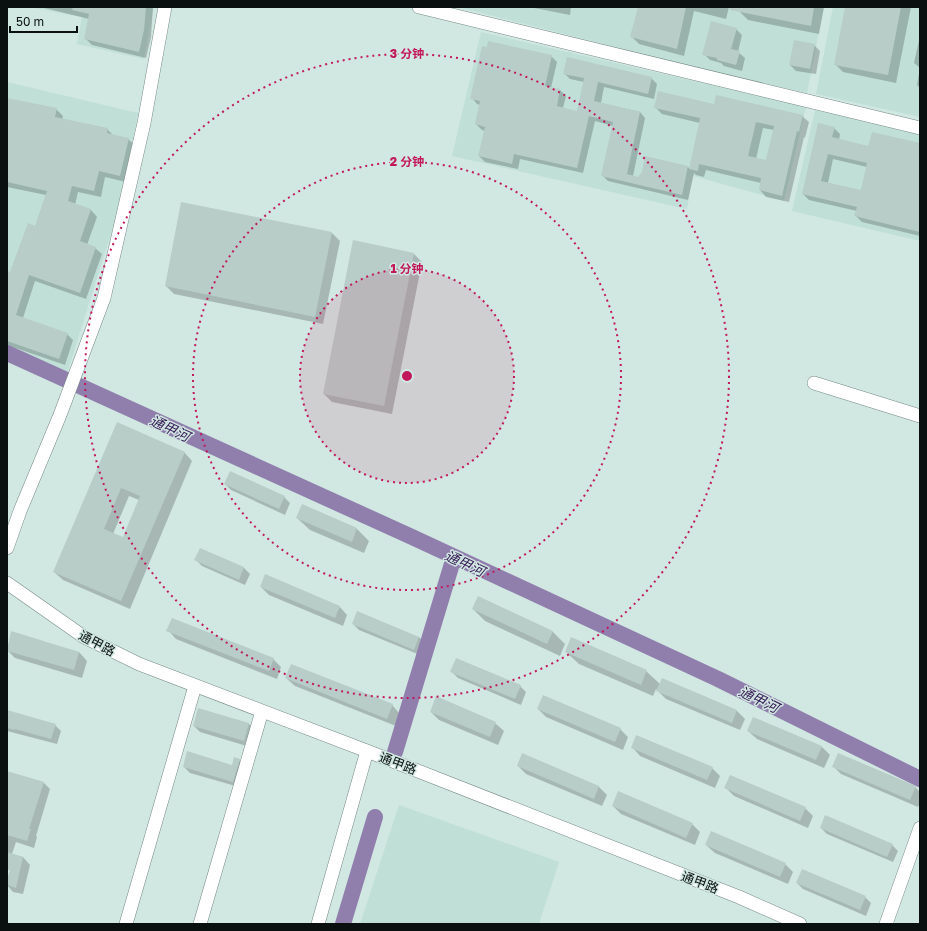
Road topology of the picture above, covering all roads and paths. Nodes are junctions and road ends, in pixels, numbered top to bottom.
1 (165, 7) edge
2 (419, 7) edge
3 (920, 128) edge
4 (814, 383) dead end
5 (920, 416) edge
6 (7, 548) edge
7 (7, 583) edge
8 (195, 686) junction
9 (262, 711) junction
10 (367, 751) junction
11 (920, 828) edge
12 (126, 924) edge
13 (200, 924) edge
14 (318, 924) edge
15 (800, 924) edge
16 (886, 924) edge

1 - 6 street
2 - 3 street
4 - 5 street
7 - 8 street, 通甲路
8 - 9 street, 通甲路
8 - 12 street
9 - 10 street, 通甲路
9 - 13 street
10 - 14 street
10 - 15 street, 通甲路
11 - 16 street

